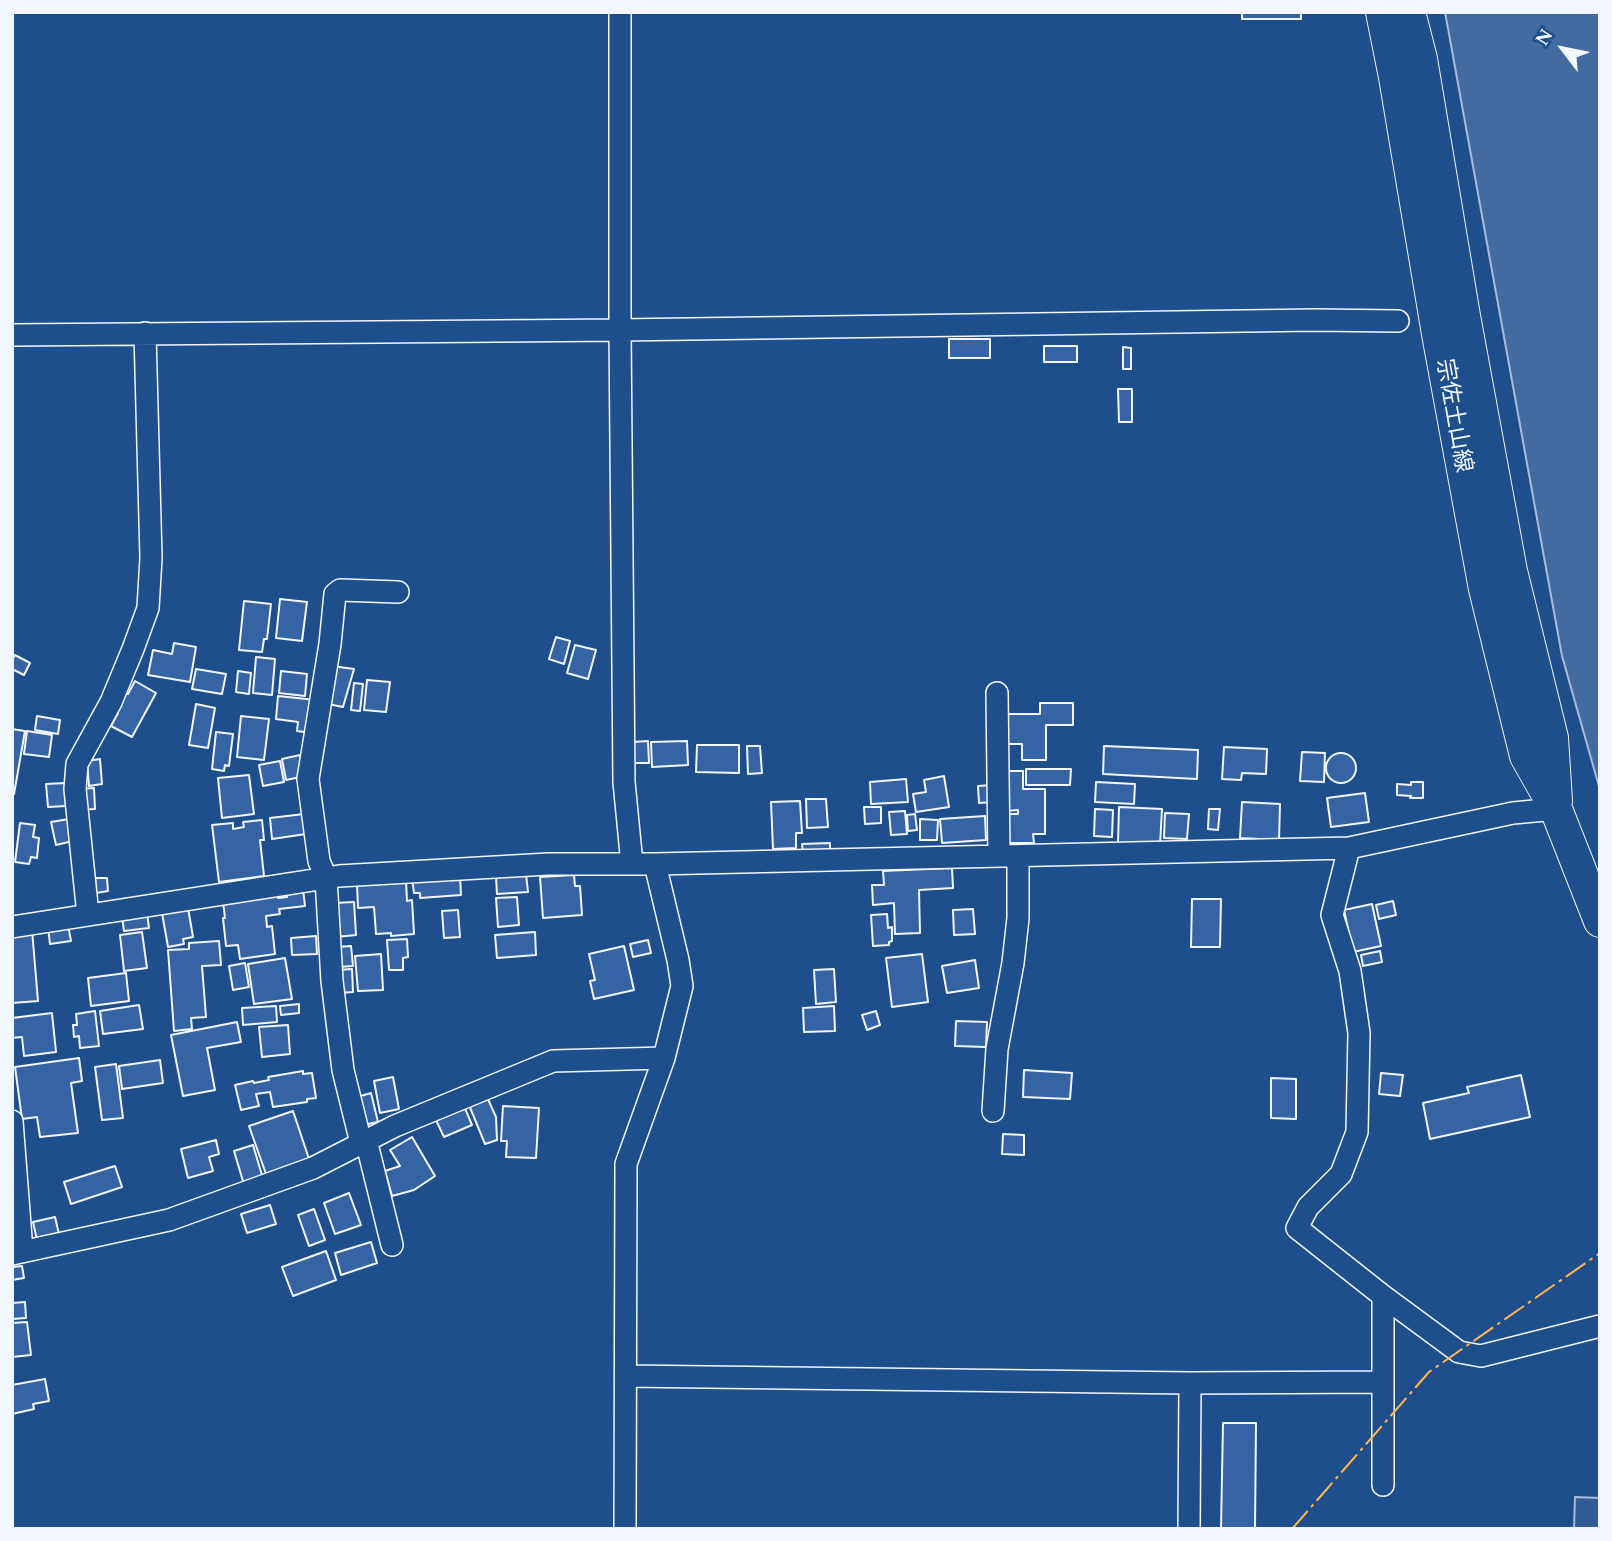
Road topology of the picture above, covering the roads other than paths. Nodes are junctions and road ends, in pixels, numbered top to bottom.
1 (620, 12) edge
2 (1382, 12) edge
3 (1409, 12) edge
4 (1398, 321) dead end
5 (620, 330) junction
6 (145, 333) junction
7 (12, 335) edge
8 (398, 592) dead end
9 (997, 692) dead end
10 (1556, 809) junction
11 (1349, 848) junction
12 (1009, 856) junction
13 (632, 864) junction
14 (655, 864) junction
15 (326, 878) junction
16 (88, 915) junction
17 (1600, 921) edge
18 (12, 927) edge
19 (663, 1058) junction
20 (993, 1111) dead end
21 (12, 1121) edge
22 (363, 1142) junction
23 (392, 1245) dead end
24 (17, 1253) edge
25 (1383, 1296) junction
26 (1600, 1326) edge
27 (626, 1376) junction
28 (1383, 1382) junction
29 (1189, 1383) junction
30 (1383, 1485) dead end
31 (625, 1529) edge
32 (1189, 1529) edge

1 - 5 street
2 - 10 main road, 宗佐土山線
3 - 10 main road, 宗佐土山線
4 - 5 street
5 - 6 street
5 - 13 street
6 - 7 street
6 - 16 street
8 - 15 street
9 - 12 street
10 - 11 street
10 - 17 main road, 宗佐土山線
11 - 12 street
11 - 25 street
12 - 14 street
12 - 20 street
13 - 14 street
13 - 15 street
14 - 19 street
15 - 16 street
15 - 22 street
16 - 18 street
19 - 22 street
19 - 27 street
21 - 24 street
22 - 23 street
22 - 24 street
25 - 26 street
25 - 28 street
27 - 29 street
27 - 31 street
28 - 29 street
28 - 30 street
29 - 32 street

